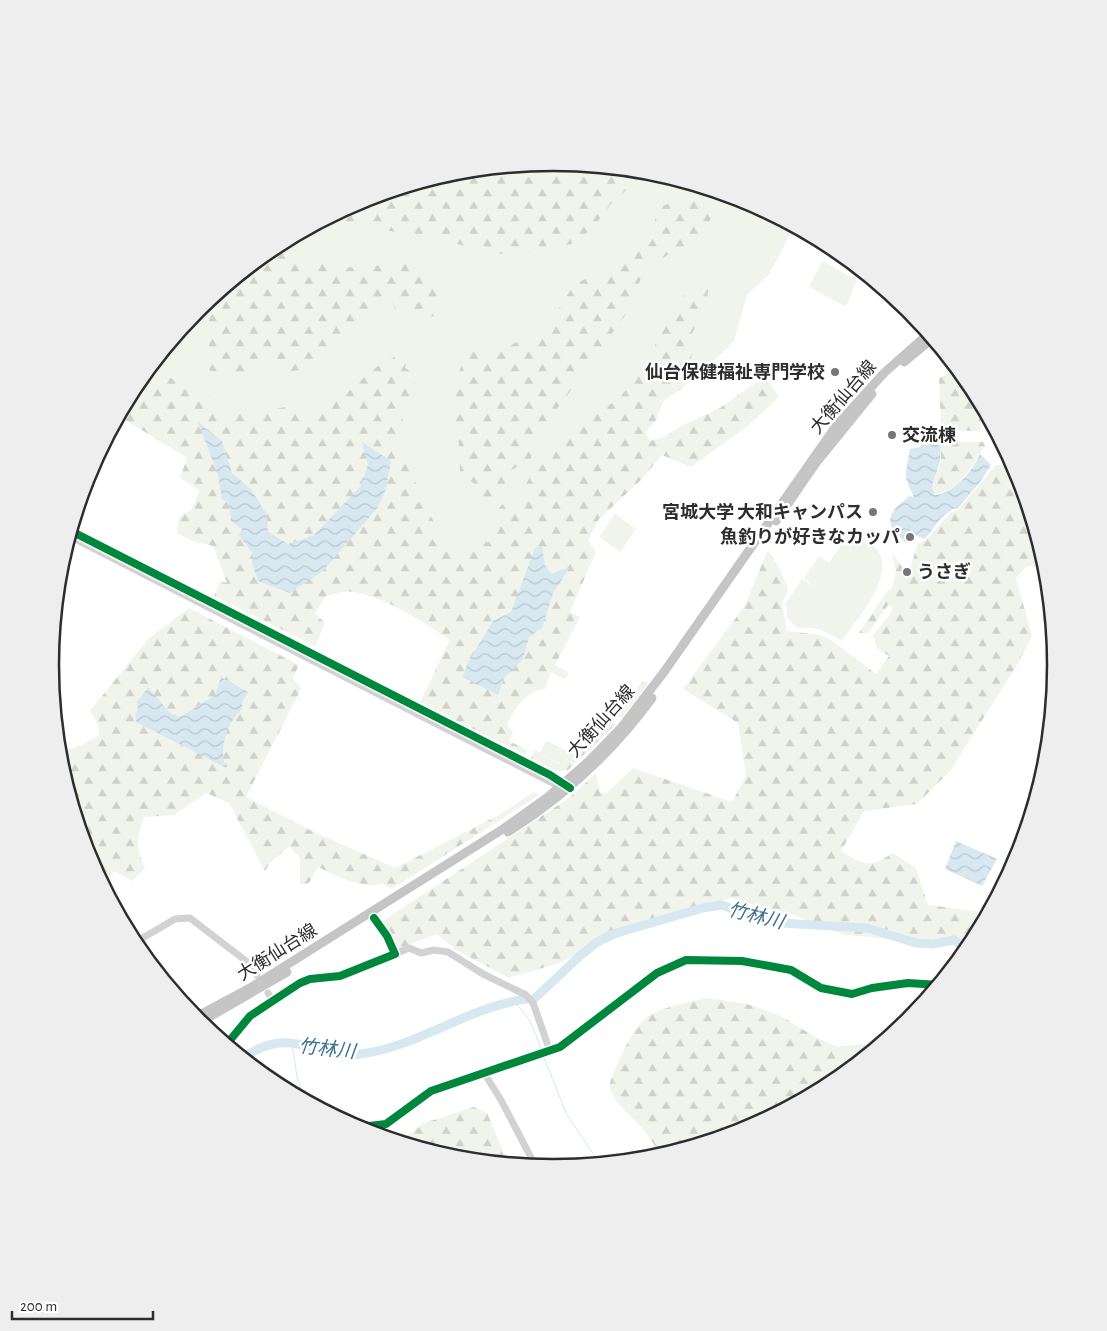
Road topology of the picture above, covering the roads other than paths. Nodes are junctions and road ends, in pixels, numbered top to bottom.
1 (924, 338) edge
2 (928, 342) edge
3 (77, 534) edge
4 (75, 539) edge
5 (565, 787) junction
6 (374, 918) junction
7 (141, 939) edge
8 (395, 954) junction
9 (257, 976) dead end
10 (931, 985) edge
11 (268, 993) dead end
12 (273, 1001) junction
13 (203, 1013) edge
14 (208, 1018) edge
15 (230, 1040) edge
16 (550, 1050) junction
17 (484, 1073) junction
18 (371, 1126) edge
19 (532, 1159) edge

1 - 5 main road, 大衡仙台線
2 - 5 main road, 大衡仙台線
3 - 5 street
4 - 5 street
5 - 6 main road, 大衡仙台線
5 - 13 main road, 大衡仙台線
6 - 8 street
6 - 14 main road, 大衡仙台線
7 - 9 street
8 - 12 street
8 - 16 street
10 - 16 street
11 - 12 street
12 - 15 street
16 - 17 street
17 - 18 street
17 - 19 street

